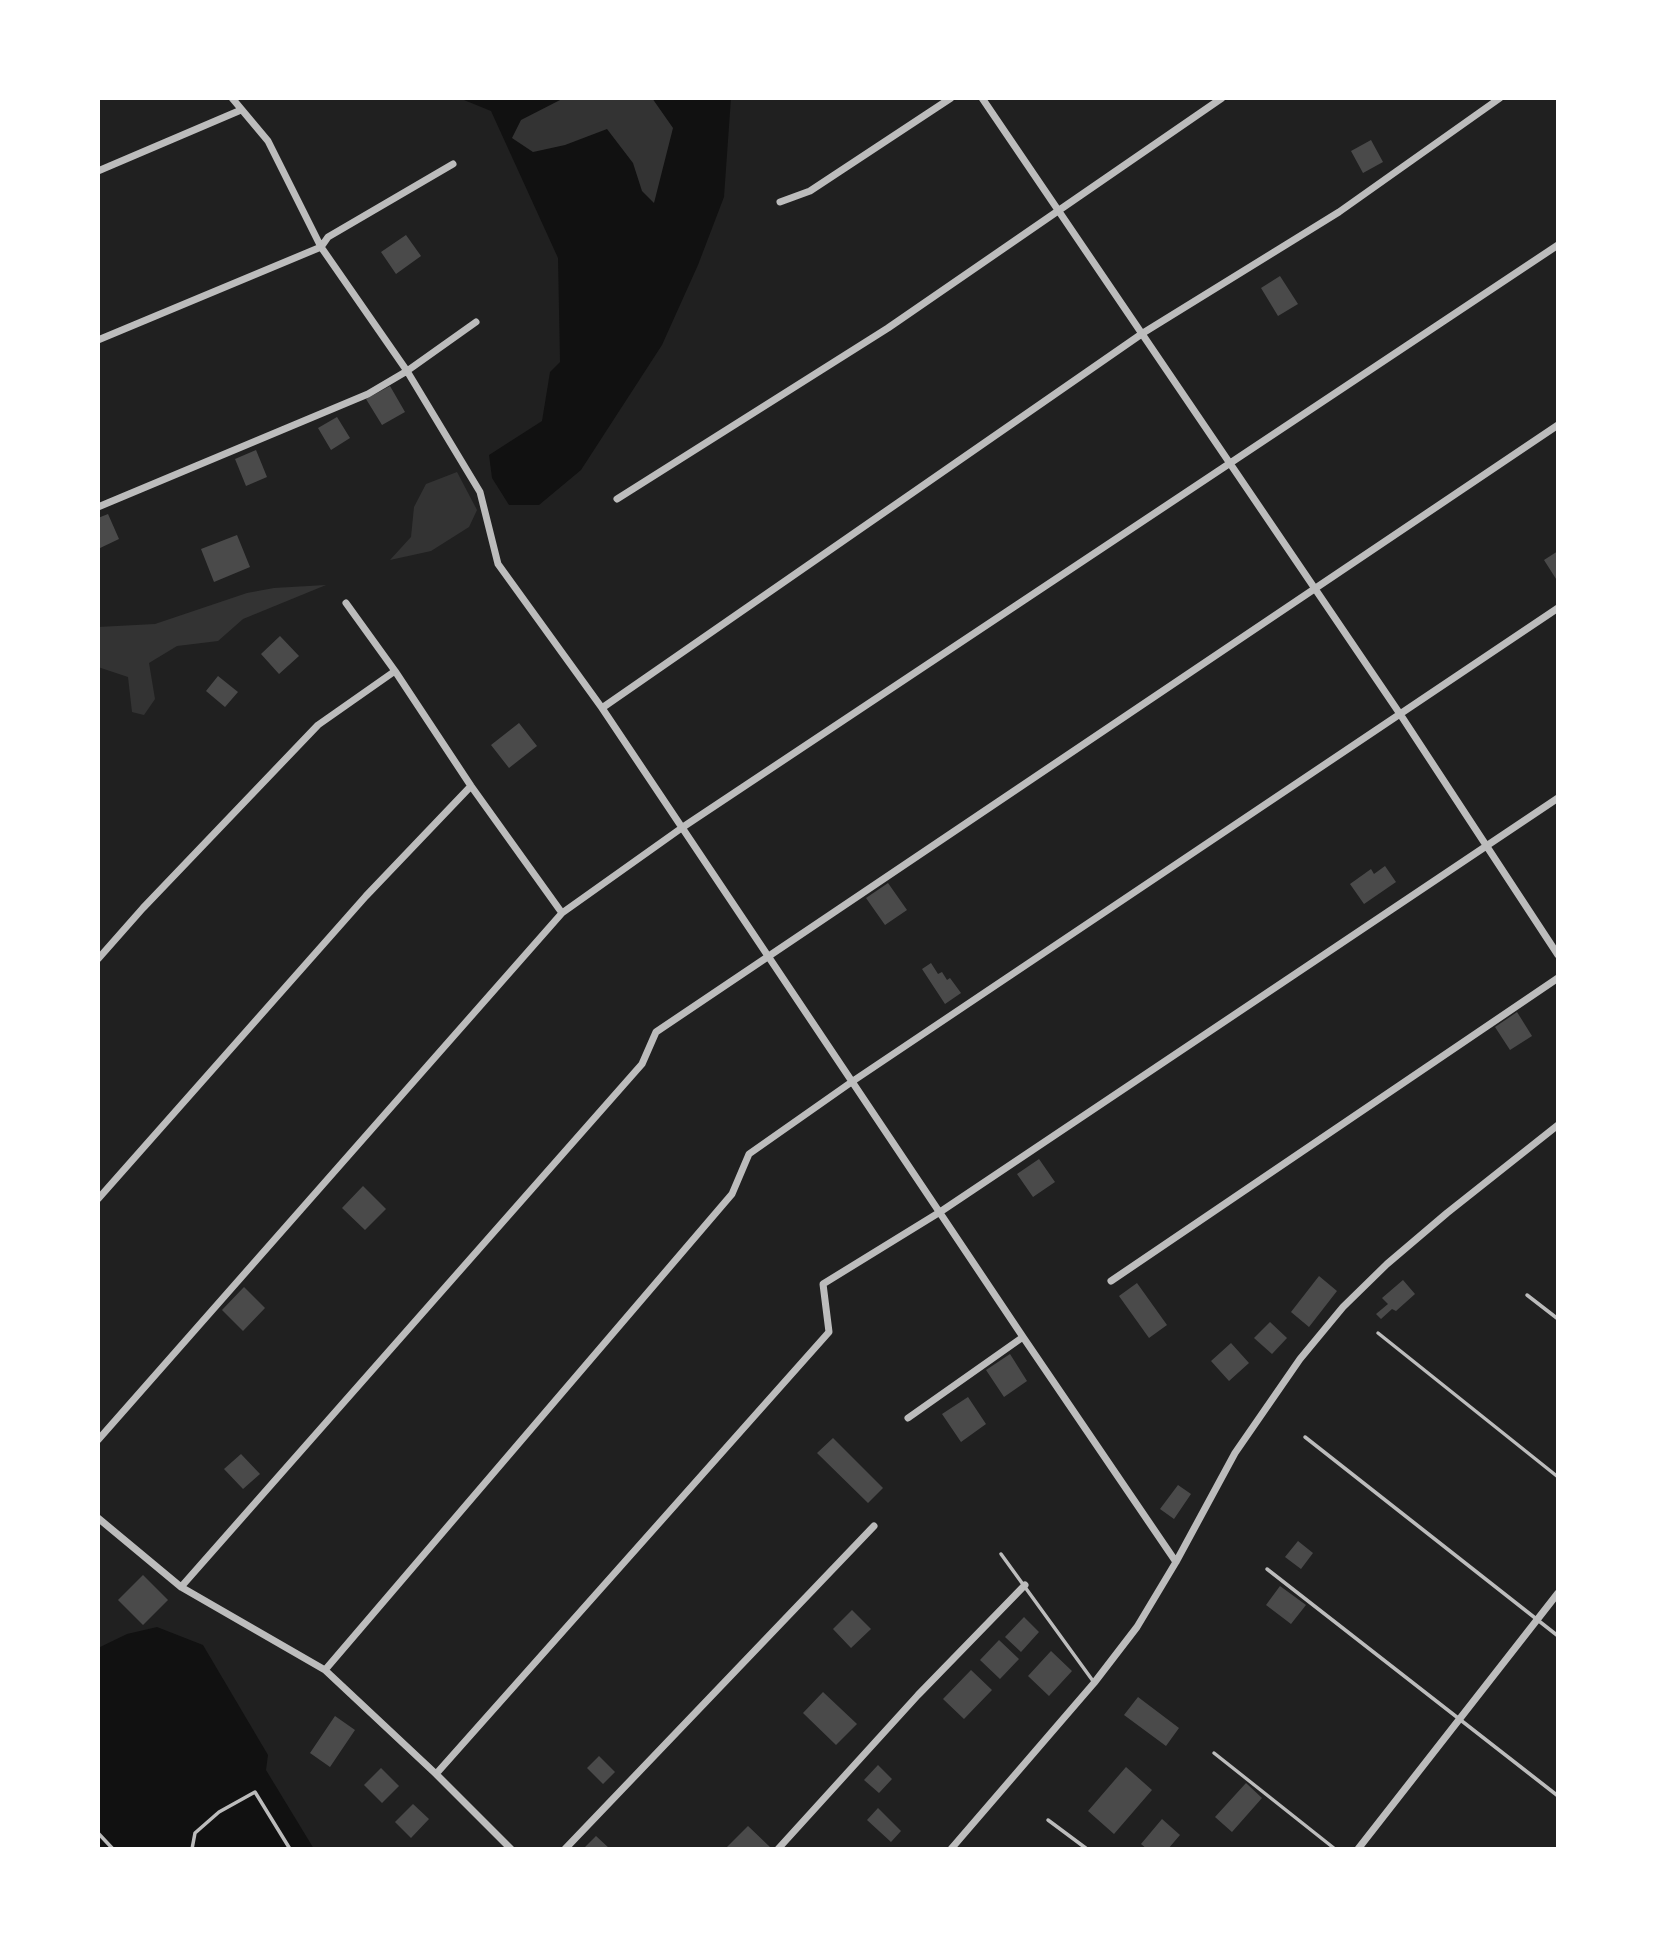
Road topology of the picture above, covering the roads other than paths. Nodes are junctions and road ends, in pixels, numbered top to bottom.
1 (232, 98) edge
2 (951, 98) edge
3 (982, 98) edge
4 (1222, 98) edge
5 (1500, 98) edge
6 (241, 110) junction
7 (453, 164) dead end
8 (98, 171) edge
9 (780, 202) dead end
10 (1058, 210) junction
11 (1558, 245) edge
12 (321, 247) junction
13 (476, 322) dead end
14 (1143, 333) junction
15 (98, 341) edge
16 (407, 371) junction
17 (1558, 425) edge
18 (1229, 465) junction
19 (617, 499) dead end
20 (98, 507) edge
21 (1316, 589) junction
22 (346, 603) dead end
23 (1558, 608) edge
24 (396, 671) junction
25 (602, 708) junction
26 (1400, 714) junction
27 (471, 786) junction
28 (1558, 798) edge
29 (683, 827) junction
30 (1485, 846) junction
31 (562, 913) junction
32 (1558, 955) edge
33 (768, 958) junction
34 (98, 959) edge
35 (1558, 978) edge
36 (853, 1081) junction
37 (1558, 1125) edge
38 (98, 1199) edge
39 (940, 1212) junction
40 (1111, 1282) dead end
41 (1527, 1295) dead end
42 (1558, 1319) edge
43 (1378, 1333) dead end
44 (1023, 1338) junction
45 (908, 1418) dead end
46 (1305, 1437) dead end
47 (98, 1440) edge
48 (1558, 1477) edge
49 (98, 1518) edge
50 (874, 1526) dead end
51 (1001, 1554) dead end
52 (1176, 1562) junction
53 (1267, 1569) dead end
54 (1025, 1586) junction
55 (181, 1587) junction
56 (1558, 1593) edge
57 (1536, 1619) junction
58 (1558, 1636) edge
59 (325, 1670) junction
60 (1094, 1683) junction
61 (1458, 1718) junction
62 (1214, 1753) dead end
63 (436, 1773) junction
64 (1558, 1796) edge
65 (1048, 1820) dead end
66 (98, 1833) edge
67 (113, 1849) edge
68 (192, 1849) edge
69 (290, 1849) edge
70 (511, 1849) edge
71 (565, 1849) edge
72 (778, 1849) edge
73 (951, 1849) edge
74 (1087, 1849) edge
75 (1335, 1849) edge
76 (1358, 1849) edge

1 - 6 street
2 - 9 street
3 - 10 street
4 - 10 street
5 - 14 street
6 - 8 street
6 - 12 street
7 - 12 street
10 - 14 street
10 - 19 street
11 - 18 street
12 - 15 street
12 - 16 street
13 - 16 street
14 - 18 street
14 - 25 street
16 - 20 street
16 - 25 street
17 - 21 street
18 - 21 street
18 - 29 street
21 - 26 street
21 - 33 street
22 - 24 street
23 - 26 street
24 - 27 street
24 - 34 street
25 - 29 street
26 - 30 street
26 - 36 street
27 - 31 street
27 - 38 street
28 - 30 street
29 - 31 street
29 - 33 street
30 - 32 street
30 - 39 street
31 - 47 street
33 - 36 street
33 - 55 street
35 - 40 street
36 - 39 street
36 - 59 street
37 - 52 street
39 - 44 street
39 - 63 street
41 - 42 lane
43 - 48 lane
44 - 45 street
44 - 52 street
46 - 57 lane
49 - 55 street
50 - 71 street
51 - 54 lane
52 - 60 street
53 - 61 lane
54 - 60 lane
54 - 72 street
55 - 59 street
56 - 57 street
57 - 58 lane
57 - 61 street
59 - 63 street
60 - 73 street
61 - 64 lane
61 - 76 street
62 - 75 lane
63 - 70 street
65 - 74 lane
66 - 67 lane
68 - 69 lane

